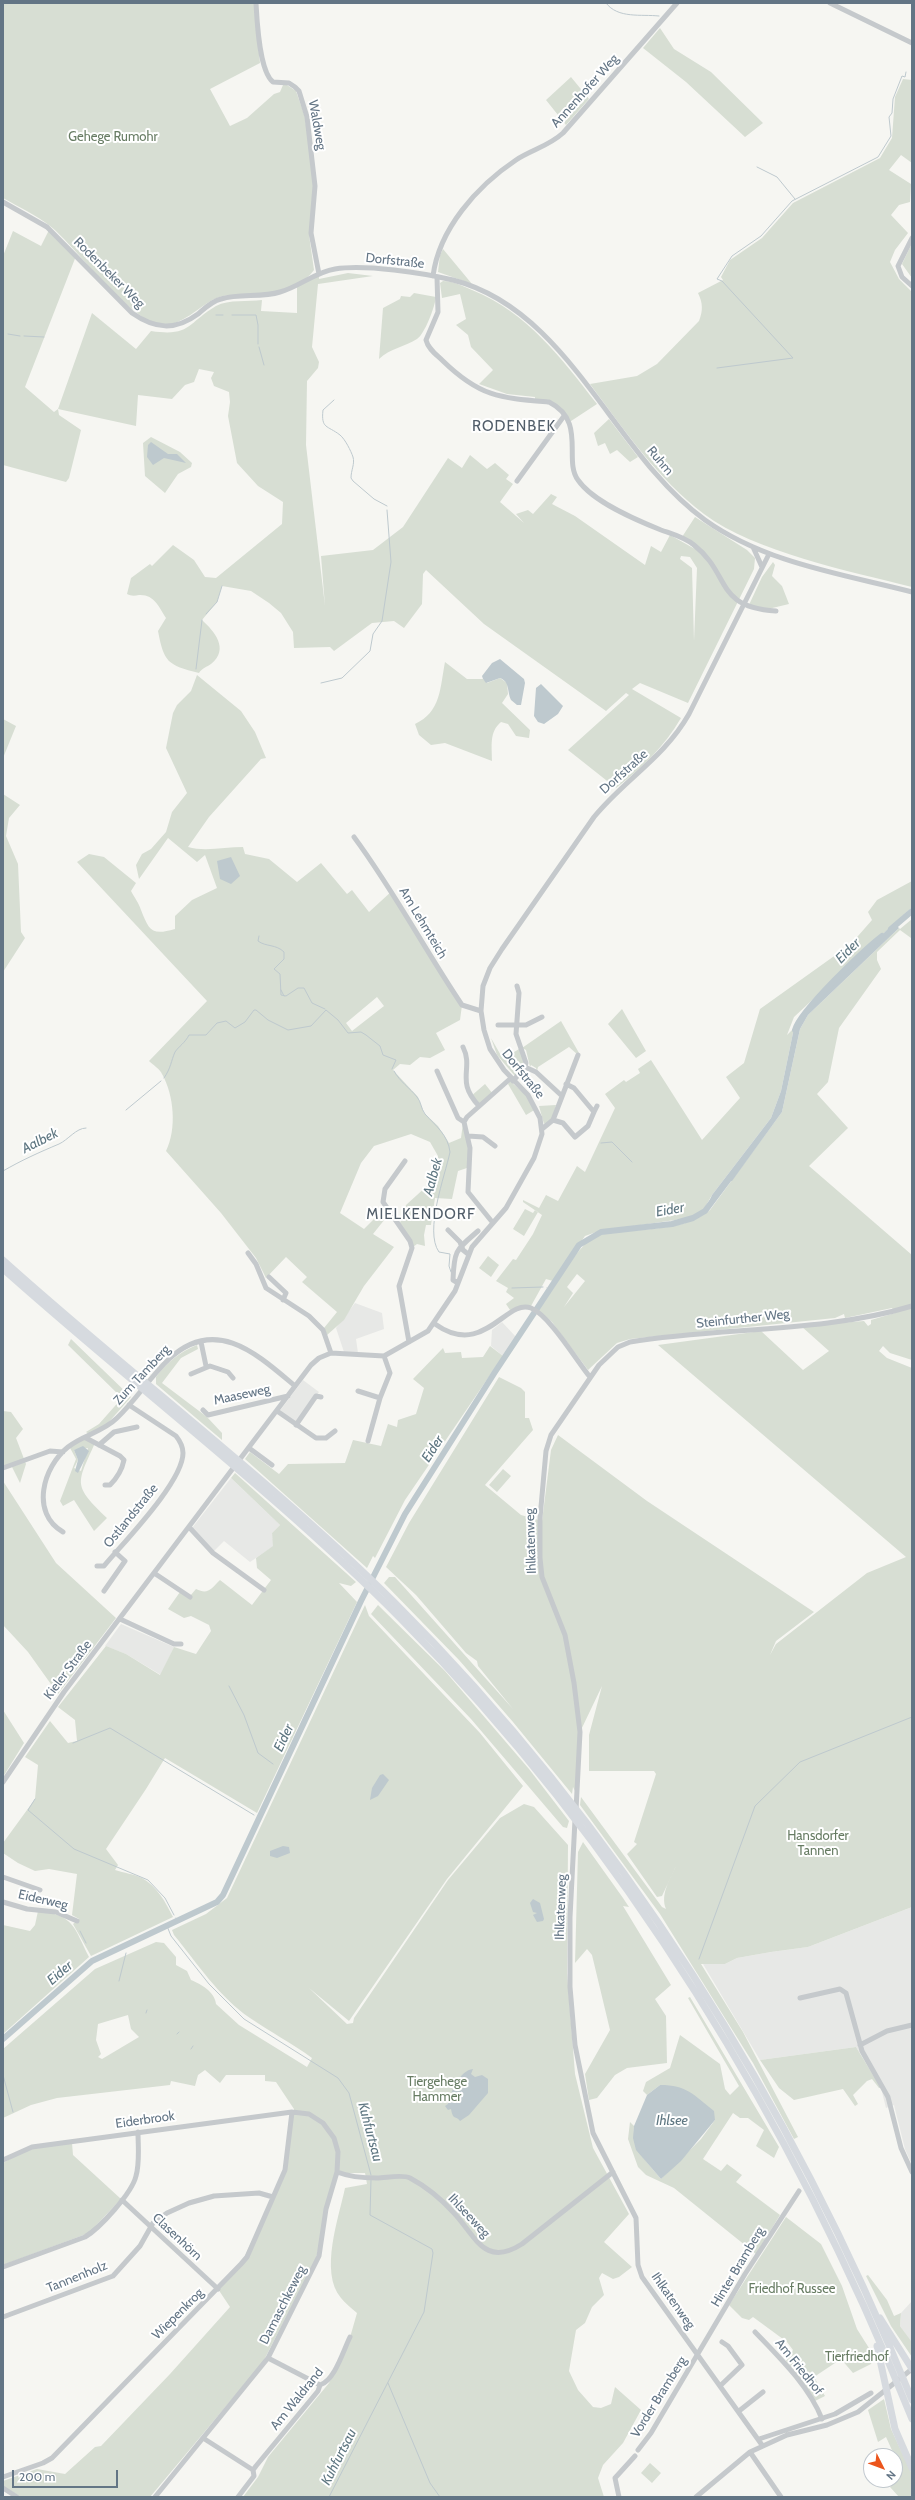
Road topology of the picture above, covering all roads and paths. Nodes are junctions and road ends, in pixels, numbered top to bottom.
1 (256, 3) edge
2 (677, 3) edge
3 (830, 3) edge
4 (912, 43) edge
5 (3, 202) edge
6 (912, 238) edge
7 (319, 274) junction
8 (435, 276) junction
9 (912, 286) edge
10 (564, 416) junction
11 (517, 481) dead end
12 (753, 547) junction
13 (769, 554) junction
14 (762, 568) junction
15 (912, 592) edge
16 (744, 605) junction
17 (776, 611) dead end
18 (354, 837) dead end
19 (517, 986) dead end
20 (481, 1010) junction
21 (542, 1017) dead end
22 (498, 1025) dead end
23 (516, 1025) junction
24 (463, 1047) dead end
25 (578, 1055) dead end
26 (525, 1067) junction
27 (437, 1071) dead end
28 (512, 1079) junction
29 (566, 1084) junction
30 (562, 1096) junction
31 (479, 1106) junction
32 (597, 1106) dead end
33 (594, 1112) junction
34 (553, 1120) junction
35 (464, 1122) junction
36 (542, 1128) junction
37 (468, 1136) junction
38 (495, 1146) dead end
39 (405, 1161) dead end
40 (493, 1223) junction
41 (448, 1230) dead end
42 (478, 1231) dead end
43 (461, 1246) junction
44 (248, 1253) dead end
45 (468, 1254) junction
46 (3, 1260) edge
47 (3, 1269) edge
48 (269, 1277) dead end
49 (458, 1283) junction
50 (283, 1300) junction
51 (912, 1306) edge
52 (435, 1324) junction
53 (201, 1342) junction
54 (409, 1342) junction
55 (331, 1353) junction
56 (384, 1356) junction
57 (206, 1366) junction
58 (191, 1374) dead end
59 (590, 1377) junction
60 (233, 1378) dead end
61 (295, 1386) junction
62 (358, 1391) dead end
63 (288, 1396) junction
64 (321, 1397) dead end
65 (380, 1398) junction
66 (129, 1405) junction
67 (203, 1410) dead end
68 (277, 1410) junction
69 (296, 1425) junction
70 (137, 1427) dead end
71 (335, 1431) dead end
72 (86, 1438) junction
73 (368, 1441) dead end
74 (99, 1445) junction
75 (249, 1448) junction
76 (63, 1452) junction
77 (233, 1460) junction
78 (272, 1465) dead end
79 (3, 1468) edge
80 (105, 1485) dead end
81 (189, 1527) junction
82 (63, 1532) dead end
83 (115, 1552) junction
84 (97, 1566) dead end
85 (154, 1574) junction
86 (264, 1590) dead end
87 (104, 1591) dead end
88 (377, 1591) junction
89 (190, 1597) dead end
90 (120, 1619) junction
91 (181, 1644) dead end
92 (3, 1782) edge
93 (575, 1815) junction
94 (3, 1877) edge
95 (40, 1890) dead end
96 (3, 1902) edge
97 (77, 1921) dead end
98 (800, 1998) dead end
99 (912, 2025) edge
100 (860, 2045) junction
101 (292, 2112) junction
102 (138, 2132) junction
103 (3, 2160) edge
104 (338, 2172) junction
105 (613, 2172) junction
106 (912, 2172) edge
107 (799, 2191) dead end
108 (273, 2197) junction
109 (122, 2200) junction
110 (149, 2226) junction
111 (3, 2267) edge
112 (218, 2289) junction
113 (867, 2305) junction
114 (3, 2317) edge
115 (754, 2332) dead end
116 (350, 2337) dead end
117 (722, 2342) dead end
118 (698, 2356) junction
119 (268, 2358) junction
120 (912, 2369) edge
121 (320, 2385) junction
122 (720, 2386) junction
123 (763, 2392) dead end
124 (871, 2393) dead end
125 (912, 2400) edge
126 (739, 2411) junction
127 (822, 2419) junction
128 (912, 2419) edge
129 (203, 2438) junction
130 (759, 2439) junction
131 (762, 2445) junction
132 (638, 2450) dead end
133 (750, 2452) junction
134 (634, 2456) dead end
135 (912, 2468) edge
136 (253, 2470) junction
137 (3, 2477) edge
138 (3, 2488) edge
139 (17, 2497) edge
140 (155, 2497) edge
141 (238, 2497) edge
142 (619, 2497) edge
143 (696, 2497) edge
144 (781, 2497) edge

1 - 7 street, Waldweg
2 - 8 street, Annenhofer Weg
3 - 4 street
5 - 7 street, Rodenbeker Weg
6 - 9 street
7 - 8 street, Dorfstraße
8 - 10 street, Dorfstraße
8 - 12 street, Ruhm
10 - 11 street
10 - 16 street, Dorfstraße
12 - 13 street, Ruhm
12 - 14 street
13 - 14 street, Dorfstraße
13 - 15 street, Ruhm
14 - 16 street, Dorfstraße
16 - 17 street
16 - 20 street, Dorfstraße
18 - 20 street, Am Lehmteich
19 - 23 street
20 - 28 street, Dorfstraße
21 - 23 street
22 - 23 street
23 - 26 street
24 - 31 street
25 - 29 street
26 - 28 street
26 - 30 street
27 - 35 street
28 - 31 street
28 - 36 street, Dorfstraße
29 - 30 street
29 - 33 street
30 - 34 street
31 - 35 street
32 - 33 street
33 - 34 street
34 - 36 street
35 - 37 street
36 - 40 street, Dorfstraße
37 - 38 street
37 - 40 street
39 - 54 street
40 - 45 street, Dorfstraße
41 - 43 street
42 - 43 street
43 - 45 street
43 - 49 street
44 - 50 street
45 - 49 street, Dorfstraße
46 - 77 highway
47 - 77 highway
48 - 50 street
49 - 52 street, Dorfstraße
50 - 55 street
51 - 59 street, Steinfurther Weg
52 - 54 street, Dorfstraße
52 - 59 street
53 - 57 street
53 - 61 street, Zum Tamberg
53 - 66 street, Zum Tamberg
54 - 56 street, Dorfstraße
55 - 56 street
55 - 61 street
56 - 65 street
57 - 58 street
57 - 60 street
59 - 105 street, Ihlkatenweg
61 - 63 street
62 - 65 street
63 - 67 street, Maaseweg
63 - 68 street
64 - 69 street
65 - 73 street
66 - 72 street, Zum Tamberg
66 - 83 street, Ostlandstraße
68 - 69 street
68 - 75 street, Kieler Straße
69 - 71 street
70 - 74 street
72 - 74 street
72 - 76 street, Zum Tamberg
74 - 80 street
75 - 78 street
75 - 81 street, Kieler Straße
76 - 79 street, Zum Tamberg
76 - 82 street
77 - 88 highway
81 - 85 street, Kieler Straße
81 - 86 street
83 - 84 street, Ostlandstraße
83 - 87 street
85 - 89 street
85 - 90 street, Kieler Straße
88 - 93 highway
88 - 93 highway
90 - 91 street
90 - 92 street, Kieler Straße
93 - 113 highway
93 - 113 highway
94 - 95 street
96 - 97 street, Eiderweg
98 - 100 street
99 - 100 street
100 - 106 street
101 - 102 street, Eiderbrook
101 - 104 street, Damaschkeweg
101 - 108 street, Wiepenkrog
102 - 103 street, Eiderbrook
102 - 109 street
104 - 105 street, Ihlseeweg
104 - 119 street, Damaschkeweg
105 - 118 street, Ihlkatenweg
107 - 118 street, Hinter Bramberg
108 - 110 street, Tannenholz
108 - 112 street, Wiepenkrog
109 - 110 street, Clasenhörn
109 - 111 street
110 - 112 street, Clasenhörn
110 - 114 street, Tannenholz
112 - 137 street, Wiepenkrog
113 - 120 highway
113 - 125 highway
113 - 128 highway
113 - 135 highway
115 - 127 street, Am Friedhof
116 - 121 street, Am Waldrand
117 - 122 street
118 - 122 street, Ihlkatenweg
118 - 132 street, Vorder Bramberg
119 - 121 street
119 - 129 street, Damaschkeweg
120 - 131 street
121 - 136 street, Am Waldrand
122 - 126 street, Ihlkatenweg
123 - 126 street
124 - 127 street
126 - 130 street, Ihlkatenweg
127 - 130 street
129 - 136 street
129 - 140 street, Damaschkeweg
130 - 131 street, Ihlkatenweg
131 - 133 street
133 - 143 street
133 - 144 street
134 - 142 street
136 - 141 street, Am Waldrand
138 - 139 street

